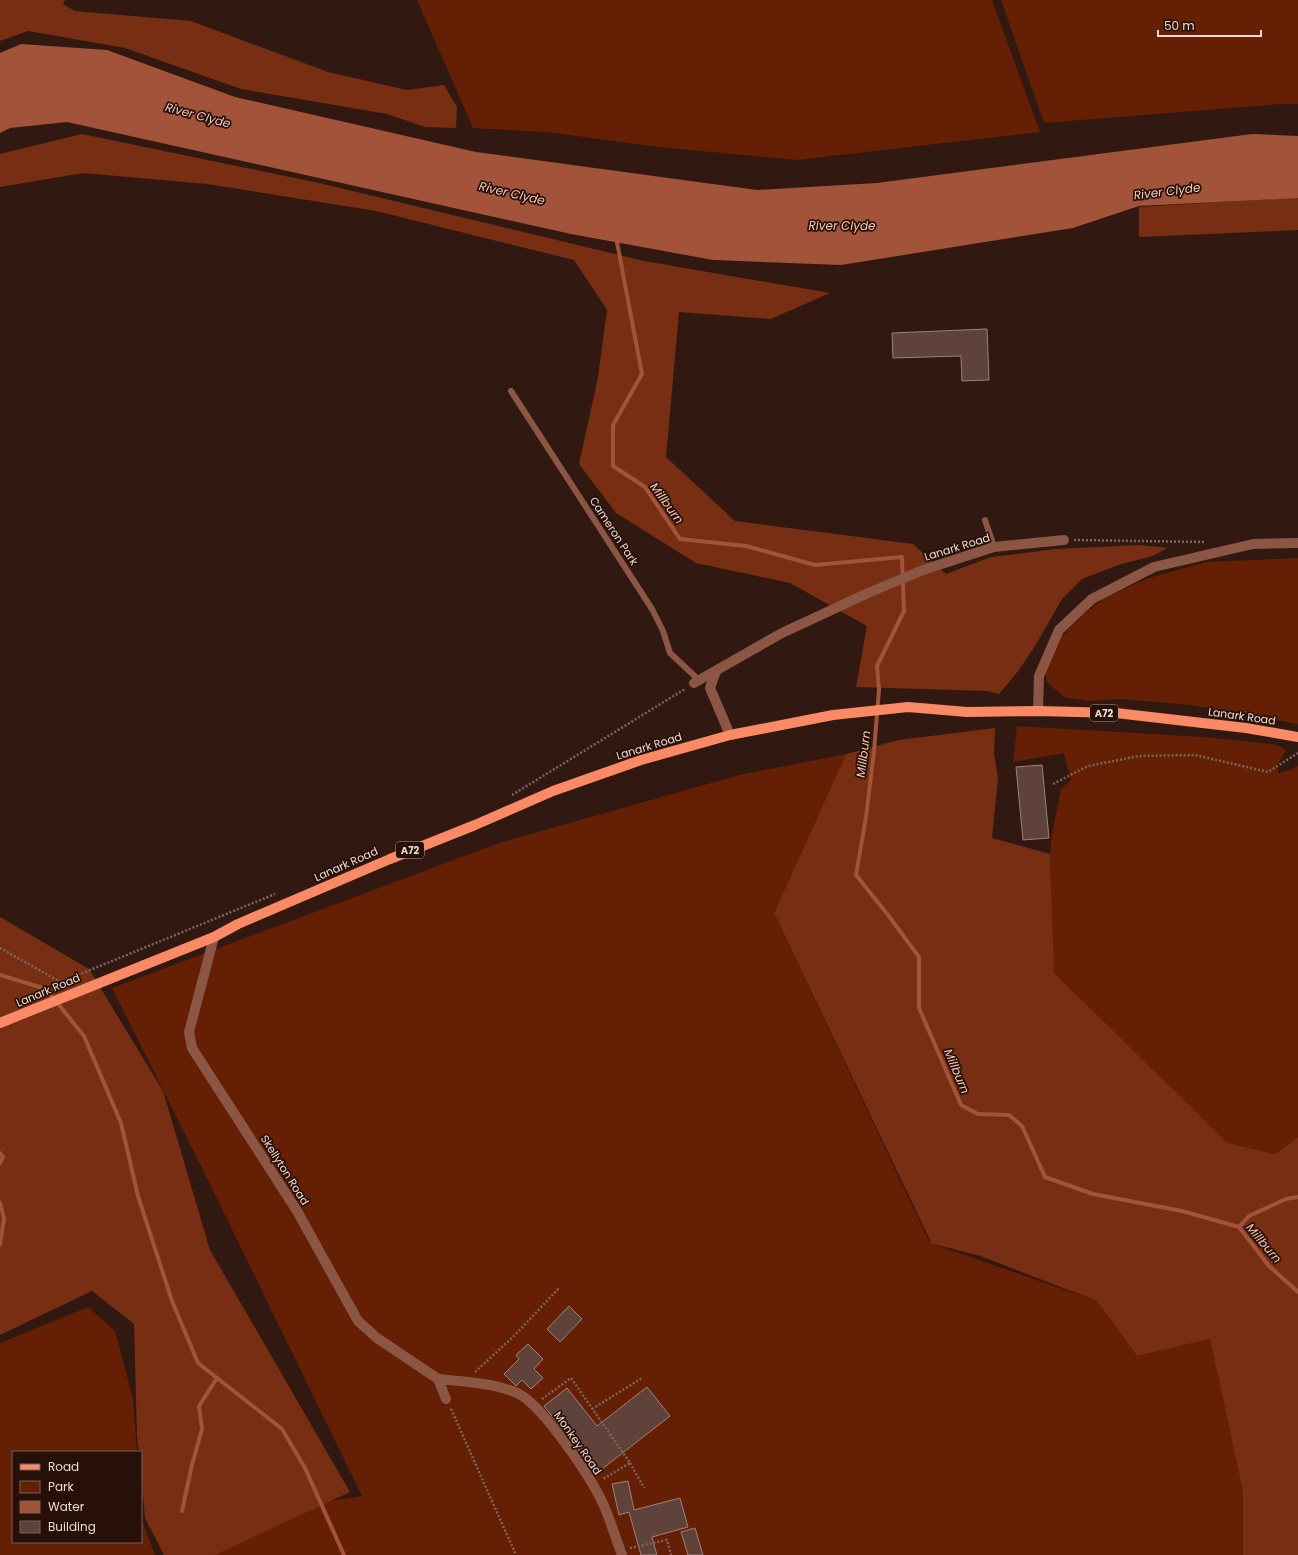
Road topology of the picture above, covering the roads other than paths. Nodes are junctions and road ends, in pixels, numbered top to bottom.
1 (511, 391) dead end
2 (985, 520) dead end
3 (1064, 540) road end
4 (1298, 543) edge
5 (994, 547) junction
6 (716, 671) junction
7 (696, 682) joint
8 (1038, 711) junction
9 (730, 735) junction
10 (1298, 737) edge
11 (214, 936) junction
12 (0, 1023) edge
13 (438, 1379) junction
14 (478, 1383) joint
15 (446, 1399) road end
16 (621, 1553) edge

1 - 7 lane, Cameron Park
2 - 5 lane
3 - 5 street, Lanark Road
4 - 8 street
5 - 6 street, Lanark Road
6 - 7 street, Lanark Road
6 - 9 street
8 - 9 main road, Lanark Road / A72
8 - 10 main road, Lanark Road / A72
9 - 11 main road, Lanark Road / A72
11 - 12 main road, Lanark Road / A72
11 - 13 street, Skellyton Road
13 - 14 street, Skellyton Road
13 - 15 street
14 - 16 street, Monkey Road

